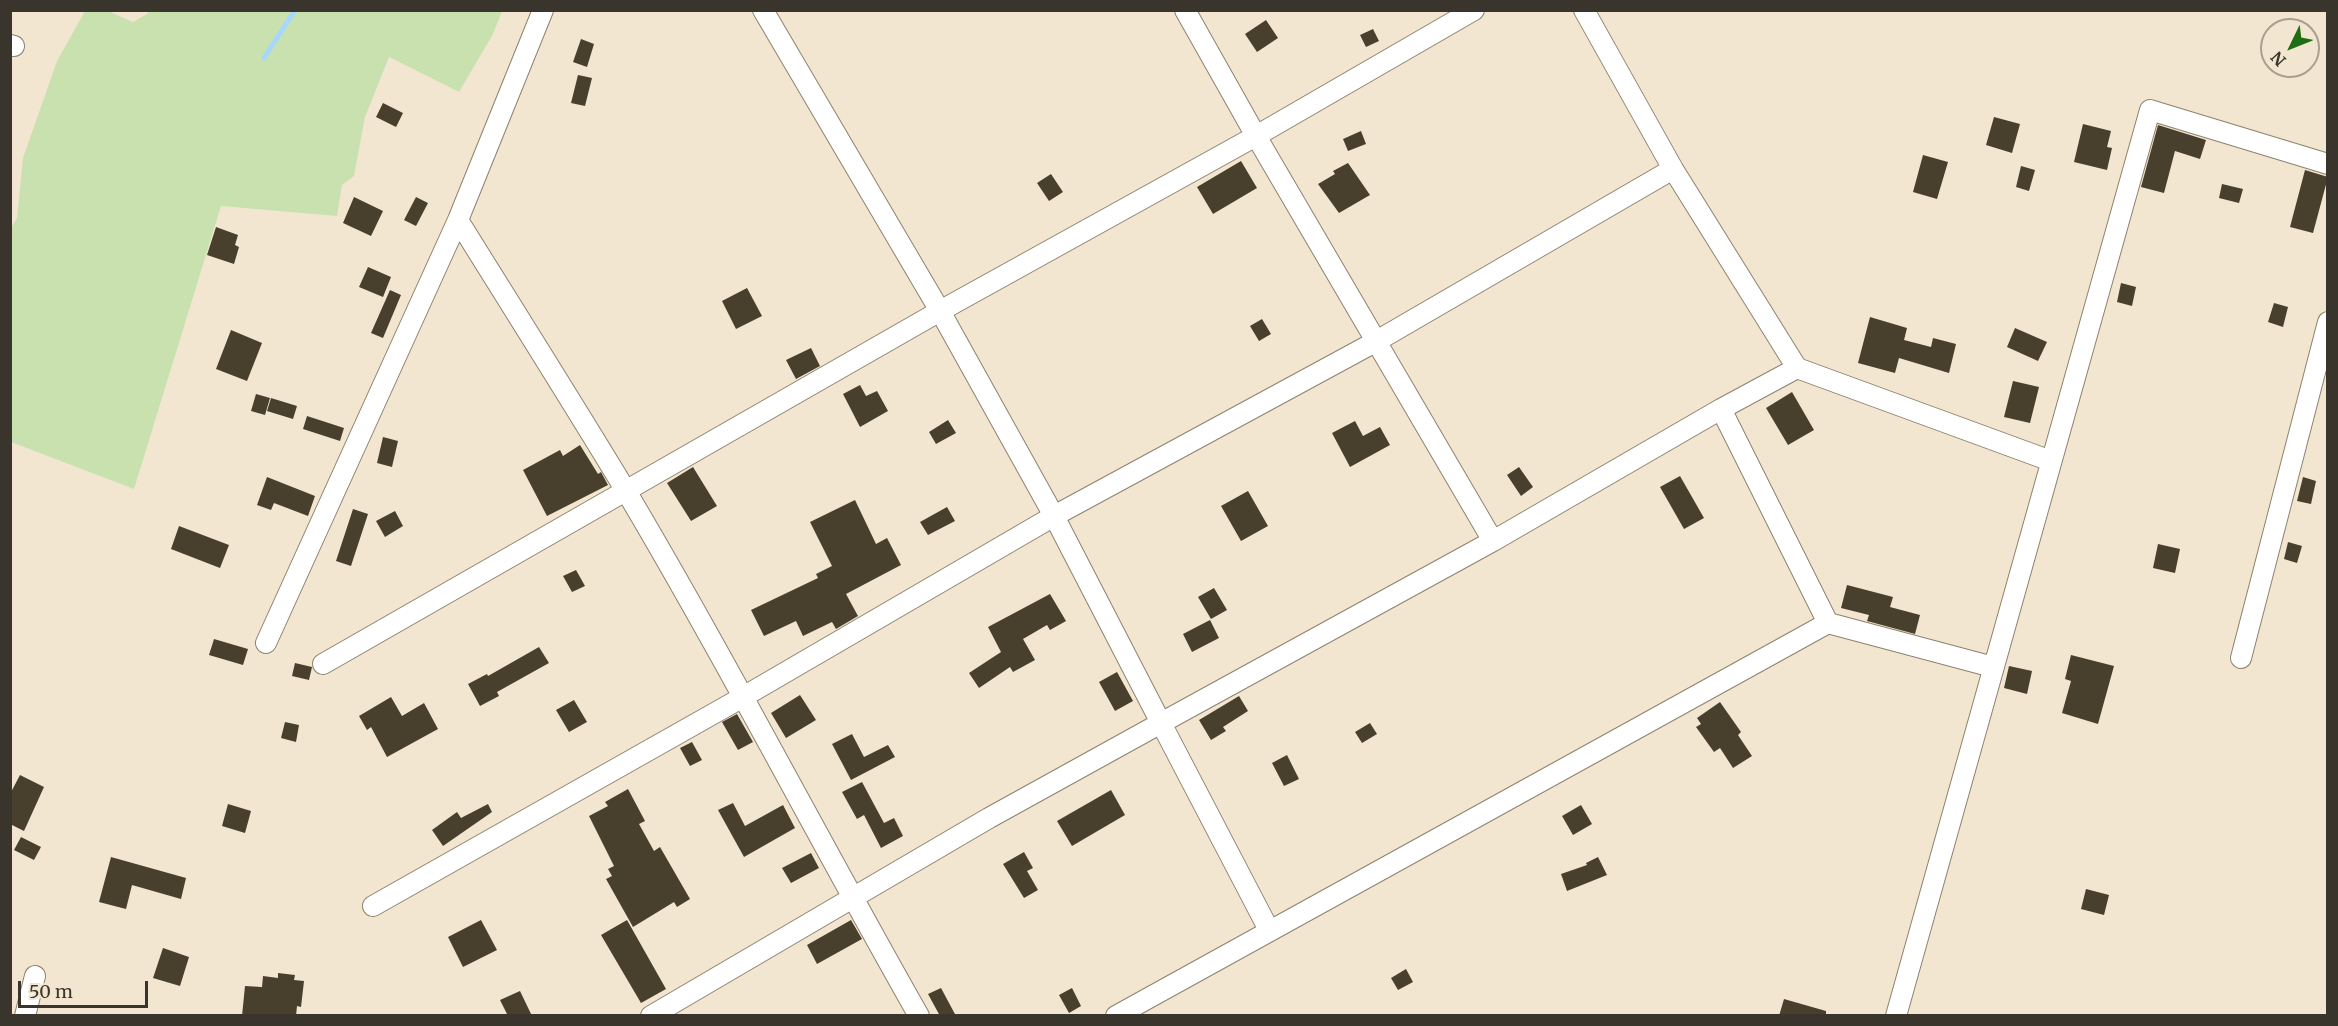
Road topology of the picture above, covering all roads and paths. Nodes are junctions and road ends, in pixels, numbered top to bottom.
1 (543, 10) edge
2 (763, 10) edge
3 (1185, 10) edge
4 (1474, 10) edge
5 (1584, 10) edge
6 (1256, 136) junction
7 (2328, 164) edge
8 (1673, 169) junction
9 (458, 220) junction
10 (940, 311) junction
11 (2328, 322) edge
12 (1375, 342) junction
13 (1797, 368) junction
14 (1721, 409) junction
15 (2051, 461) junction
16 (626, 491) junction
17 (1054, 516) junction
18 (1493, 541) junction
19 (1828, 623) junction
20 (266, 643) dead end
21 (2241, 658) dead end
22 (323, 664) dead end
23 (1993, 668) junction
24 (743, 696) junction
25 (1161, 723) junction
26 (852, 898) junction
27 (374, 906) dead end
28 (1269, 930) junction
29 (35, 976) dead end
30 (26, 1016) edge
31 (651, 1016) edge
32 (920, 1016) edge
33 (1116, 1016) edge
34 (1896, 1016) edge

1 - 9 street
2 - 10 street
3 - 6 street
4 - 6 street
5 - 8 street
6 - 10 street
6 - 12 street
7 - 15 street
8 - 12 street
8 - 13 street
9 - 16 street
9 - 20 street
10 - 16 street
10 - 17 street
11 - 21 street
12 - 17 street
12 - 18 street
13 - 14 street
13 - 15 street
14 - 18 street
14 - 19 street
15 - 23 street
16 - 22 street
16 - 24 street
17 - 24 street
17 - 25 street
18 - 25 street
19 - 23 street
19 - 28 street
23 - 34 street
24 - 26 street
24 - 27 street
25 - 26 street
25 - 28 street
26 - 31 street
26 - 32 street
28 - 33 street
29 - 30 street

